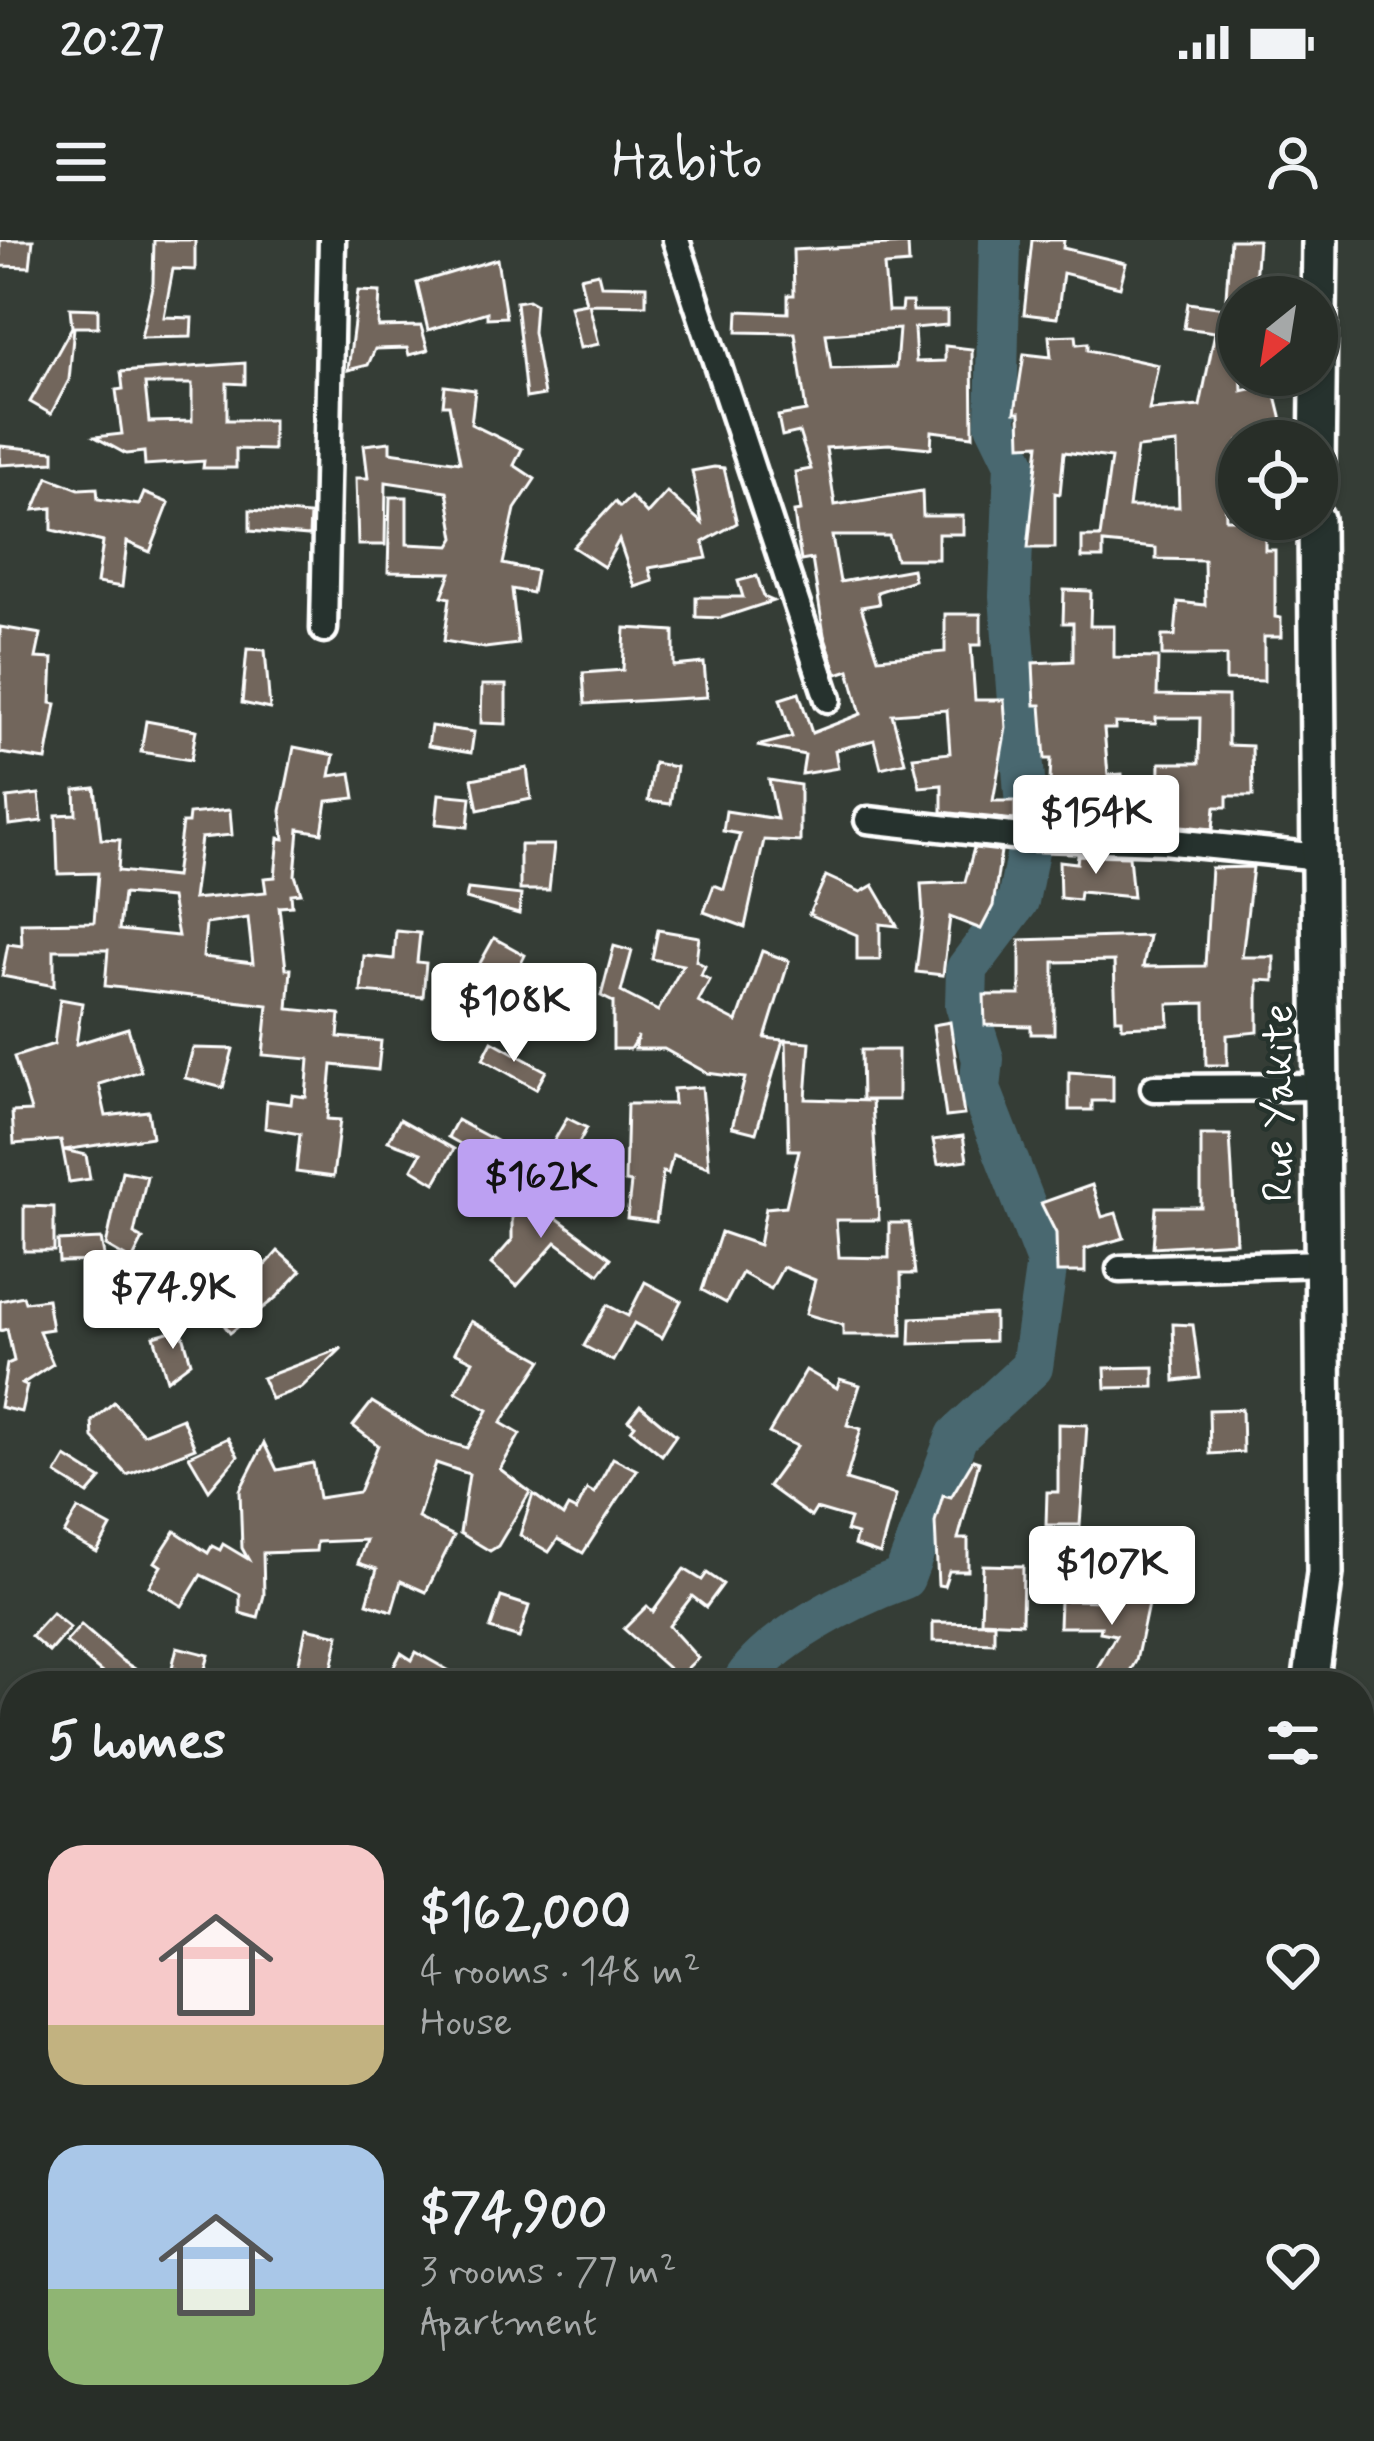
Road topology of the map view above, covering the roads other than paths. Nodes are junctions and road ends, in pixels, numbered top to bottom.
1 (332, 240) edge
2 (676, 240) edge
3 (1320, 240) edge
4 (1318, 420) edge
5 (1316, 540) edge
6 (324, 629) dead end
7 (828, 699) dead end
8 (868, 820) dead end
9 (1320, 857) junction
10 (1322, 1087) junction
11 (1154, 1088) dead end
12 (1323, 1263) junction
13 (1120, 1269) dead end
14 (1312, 1671) edge

1 - 6 street
2 - 7 street
3 - 4 main road
5 - 9 main road, Rue Yakite
8 - 9 street
9 - 10 main road, Rue Yakite
10 - 11 street
10 - 12 main road, Rue Yakite
12 - 13 street
12 - 14 main road, Rue Yakite

